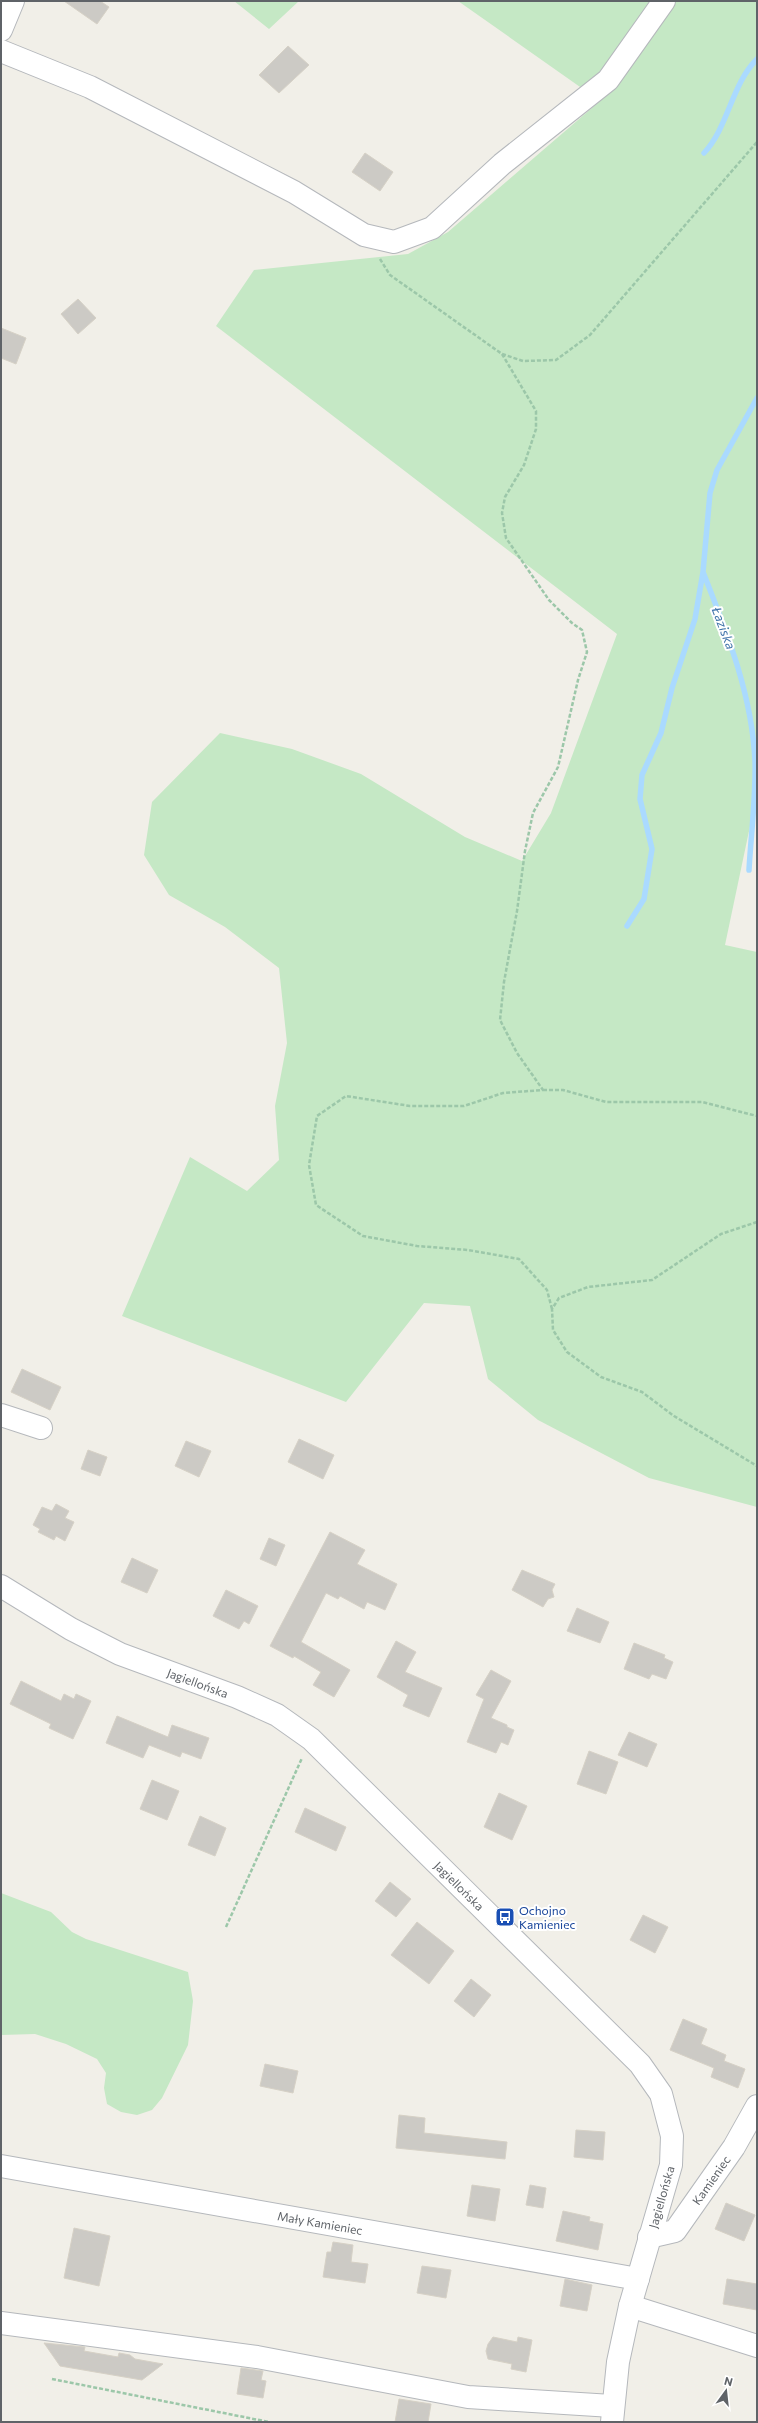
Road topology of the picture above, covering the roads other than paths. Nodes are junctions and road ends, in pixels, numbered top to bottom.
1 (13, 1) edge
2 (664, 1) edge
3 (1, 30) edge
4 (1, 51) edge
5 (1, 1415) edge
6 (41, 1428) dead end
7 (1, 1586) edge
8 (757, 2106) edge
9 (1, 2166) edge
10 (649, 2237) junction
11 (638, 2279) junction
12 (630, 2306) junction
13 (1, 2323) edge
14 (757, 2346) edge
15 (612, 2414) edge

1 - 3 street
2 - 4 street
5 - 6 street
7 - 10 street, Jagiellońska
8 - 10 street, Kamieniec
9 - 11 street, Mały Kamieniec
10 - 11 street, Jagiellońska
11 - 12 street, Jagiellońska
12 - 14 street
12 - 15 street, Jagiellońska
13 - 15 street

